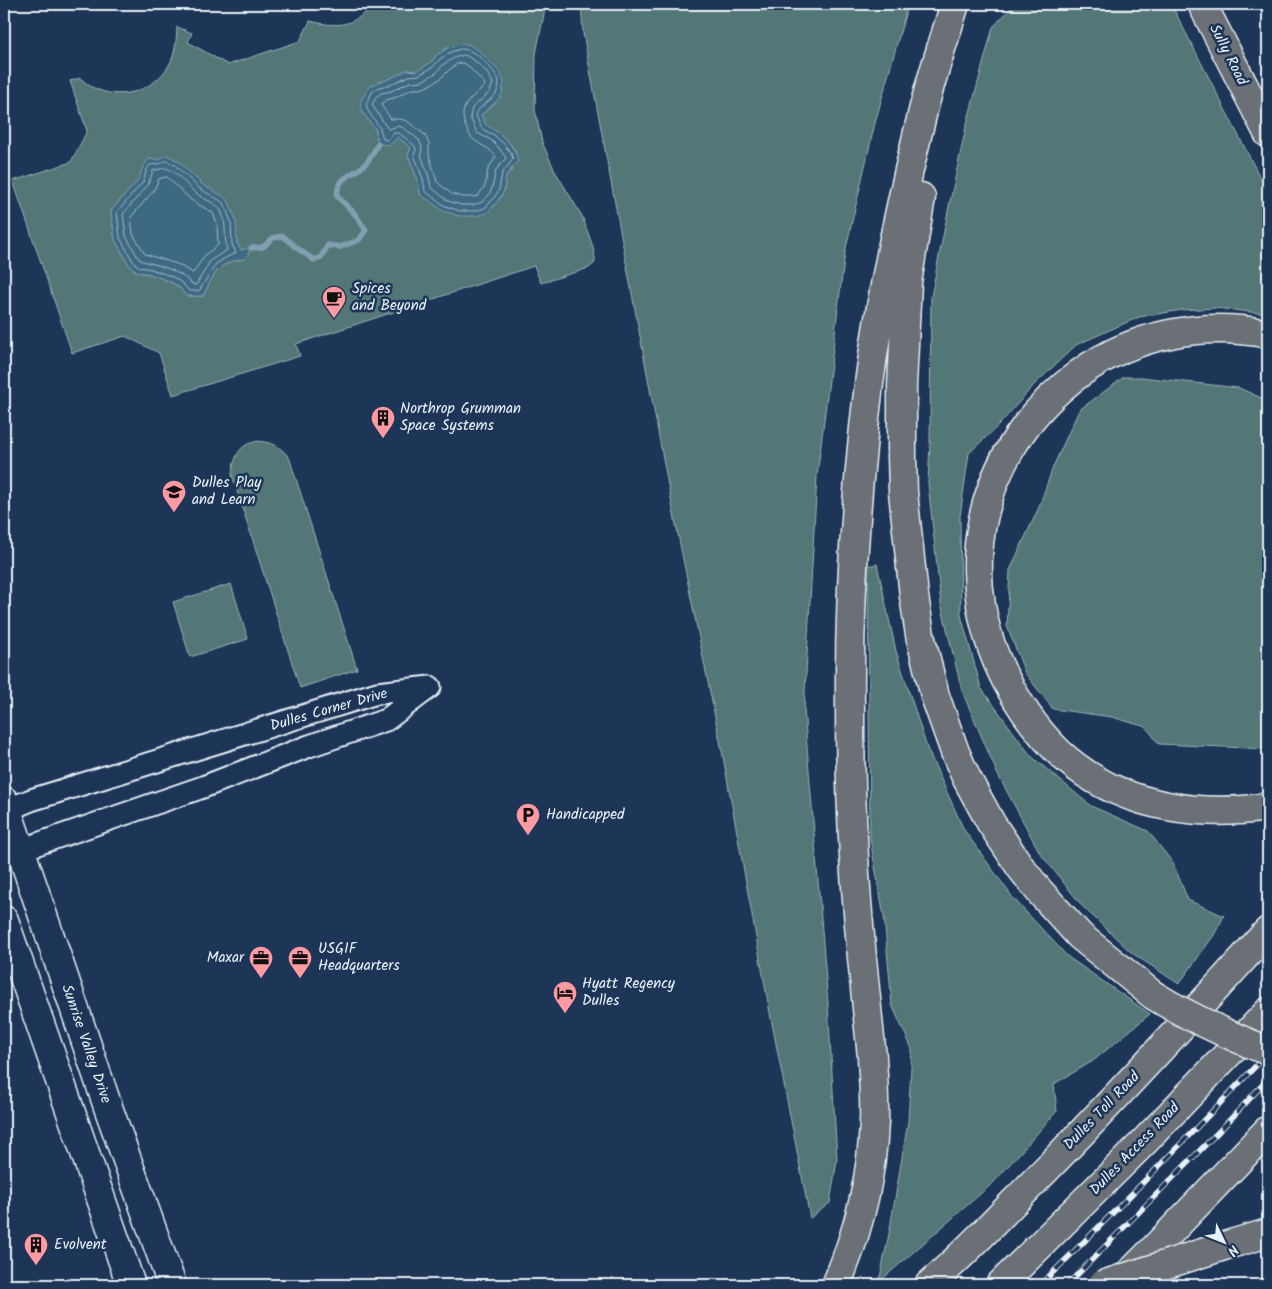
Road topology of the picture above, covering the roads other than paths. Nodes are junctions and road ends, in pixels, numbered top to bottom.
1 (955, 4) edge
2 (1202, 4) edge
3 (1268, 133) edge
4 (1268, 334) edge
5 (5, 807) edge
6 (1268, 807) edge
7 (12, 853) edge
8 (4, 920) edge
9 (1268, 931) edge
10 (1268, 994) edge
11 (1268, 1012) edge
12 (1268, 1051) edge
13 (1190, 1092) junction
14 (1268, 1130) edge
15 (1268, 1234) edge
16 (132, 1285) edge
17 (172, 1285) edge
18 (836, 1285) edge
19 (929, 1285) edge
20 (1000, 1285) edge
21 (1102, 1285) edge
22 (1118, 1285) edge

1 - 12 highway, bridge
1 - 18 highway
2 - 3 highway, Sully Road
4 - 6 highway
5 - 7 main road, Sunrise Valley Drive
5 - 7 street, Dulles Corner Drive
7 - 17 main road, Sunrise Valley Drive
8 - 16 main road
9 - 19 highway, Dulles Toll Road
10 - 13 highway
11 - 13 highway, Dulles Access Road
13 - 20 highway, Dulles Access Road
14 - 22 highway
15 - 21 highway, bridge

